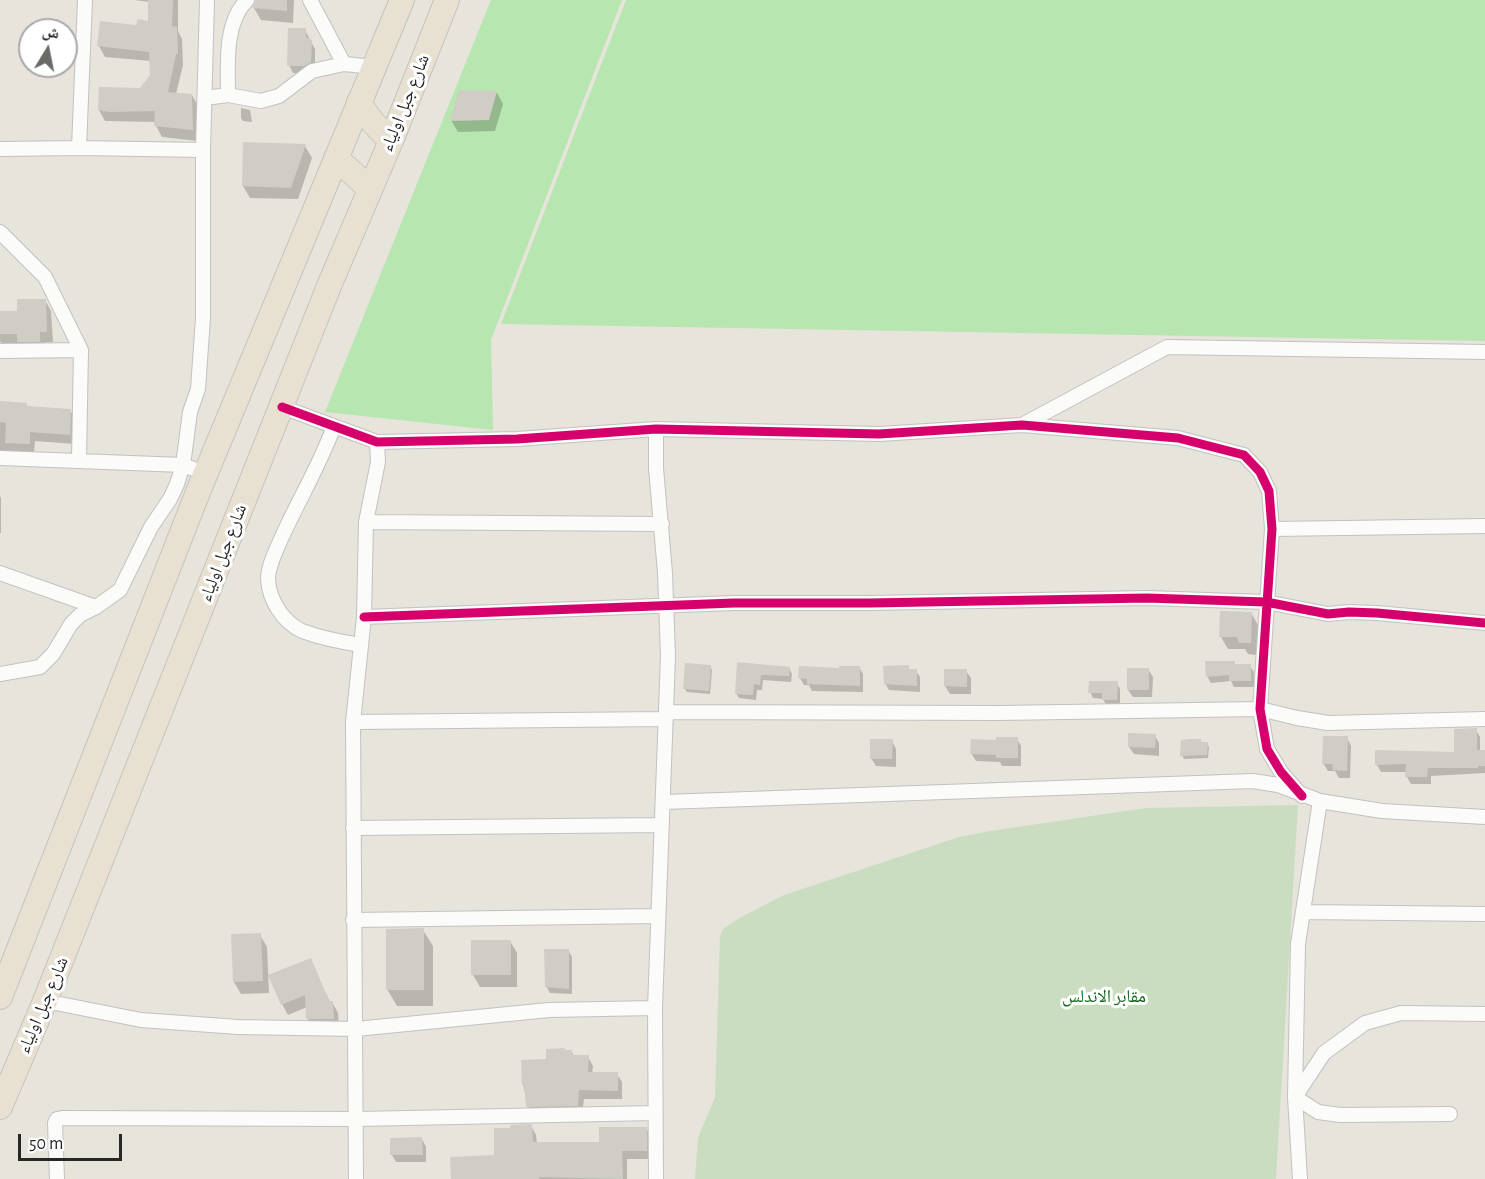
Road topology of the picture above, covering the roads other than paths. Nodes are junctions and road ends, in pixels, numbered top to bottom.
1 (85, 0) edge
2 (207, 0) edge
3 (247, 0) edge
4 (310, 0) edge
5 (402, 0) edge
6 (447, 0) edge
7 (345, 64) junction
8 (374, 67) junction
9 (228, 95) junction
10 (205, 98) junction
11 (359, 102) junction
12 (391, 140) junction
13 (79, 148) junction
14 (0, 149) edge
15 (203, 150) junction
16 (336, 158) junction
17 (369, 188) junction
18 (0, 232) edge
19 (81, 350) junction
20 (0, 351) edge
21 (1485, 352) edge
22 (282, 407) junction
23 (1022, 424) junction
24 (334, 426) junction
25 (656, 429) junction
26 (377, 442) junction
27 (0, 458) edge
28 (79, 460) junction
29 (183, 465) junction
30 (207, 474) junction
31 (366, 522) junction
32 (662, 524) junction
33 (1485, 526) edge
34 (1272, 529) junction
35 (0, 573) edge
36 (1266, 602) junction
37 (667, 605) junction
38 (96, 607) junction
39 (364, 617) junction
40 (1485, 623) edge
41 (361, 645) junction
42 (0, 674) edge
43 (1260, 709) junction
44 (667, 715) junction
45 (1485, 719) edge
46 (353, 722) junction
47 (1302, 796) junction
48 (1320, 801) junction
49 (664, 802) junction
50 (1485, 817) edge
51 (662, 825) junction
52 (353, 828) junction
53 (1303, 912) junction
54 (1485, 914) edge
55 (658, 916) junction
56 (353, 920) junction
57 (0, 997) edge
58 (45, 1001) junction
59 (655, 1008) junction
60 (1485, 1014) edge
61 (356, 1029) junction
62 (1295, 1096) junction
63 (0, 1107) edge
64 (655, 1113) junction
65 (1450, 1114) dead end
66 (357, 1119) junction
67 (57, 1179) edge
68 (356, 1179) edge
69 (656, 1179) edge
70 (1300, 1179) edge

1 - 13 street
2 - 10 street
3 - 9 street
4 - 7 street
5 - 8 highway
6 - 12 highway, شارع جبل اولياء
7 - 8 street
7 - 9 street
8 - 11 highway
9 - 10 street
10 - 15 street
11 - 12 highway
11 - 16 highway
12 - 17 highway, شارع جبل اولياء
13 - 14 street
13 - 15 street
15 - 29 street
16 - 17 highway
16 - 30 highway
17 - 22 highway, شارع جبل اولياء
18 - 19 street
19 - 20 street
19 - 28 street
21 - 23 street
22 - 24 street
22 - 58 highway, شارع جبل اولياء
23 - 25 street
23 - 34 street
24 - 26 street
24 - 41 street
25 - 26 street
25 - 32 street
26 - 31 street
27 - 28 street
28 - 29 street
29 - 30 street
29 - 38 street
30 - 57 highway
31 - 32 street
31 - 39 street
32 - 37 street
33 - 34 street
34 - 36 street
35 - 38 street
36 - 37 street
36 - 40 street
36 - 43 street
37 - 39 street
37 - 44 street
38 - 42 street
39 - 41 street
41 - 46 street
43 - 44 street
43 - 45 street
43 - 47 street
44 - 46 street
44 - 49 street
46 - 52 street
47 - 48 street
47 - 49 street
48 - 50 street
48 - 53 street
49 - 51 street
51 - 52 street
51 - 55 street
52 - 56 street
53 - 54 street
53 - 62 street
55 - 56 street
55 - 59 street
56 - 61 street
58 - 61 street
58 - 63 highway, شارع جبل اولياء
59 - 61 street
59 - 64 street
60 - 62 street
61 - 66 street
62 - 65 street
62 - 70 street
64 - 66 street
64 - 69 street
66 - 67 street
66 - 68 street

